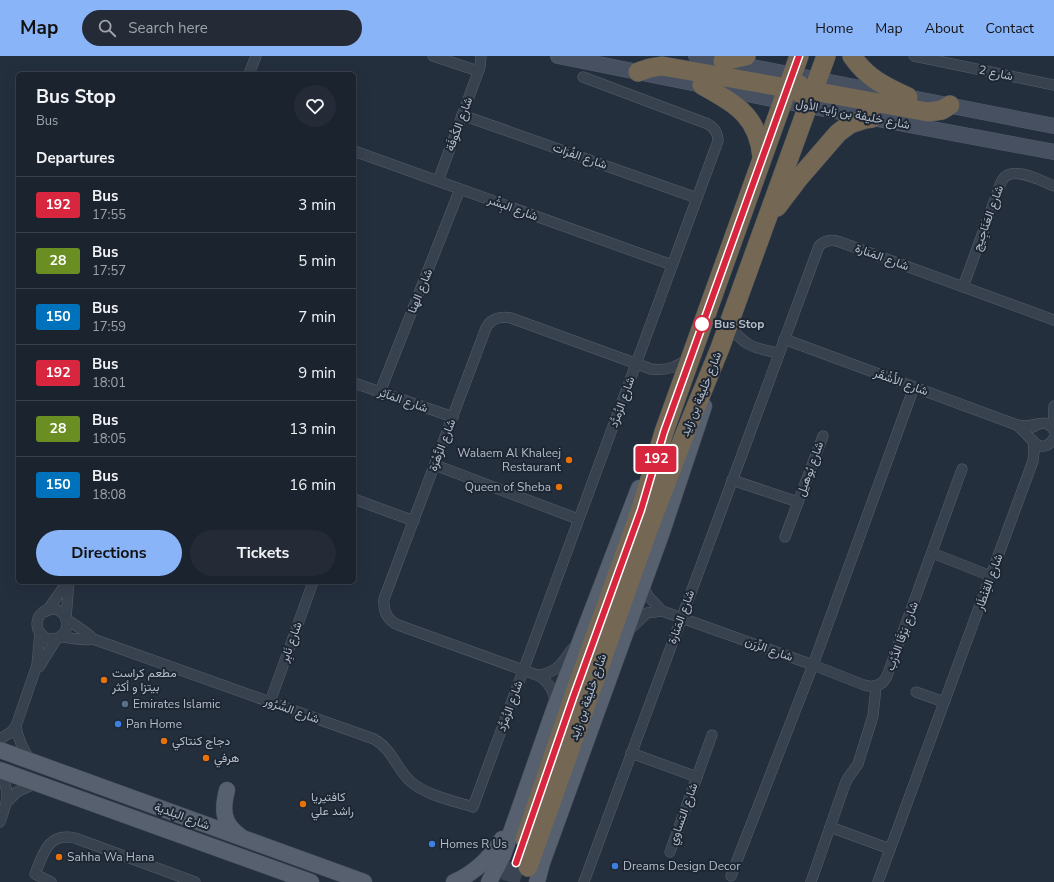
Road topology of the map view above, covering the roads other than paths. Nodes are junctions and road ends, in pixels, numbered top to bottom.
1 (256, 56) edge
2 (433, 56) edge
3 (481, 56) edge
4 (488, 56) edge
5 (558, 56) edge
6 (696, 56) edge
7 (746, 56) edge
8 (799, 56) edge
9 (813, 56) edge
10 (826, 56) edge
11 (852, 56) edge
12 (914, 56) edge
13 (949, 59) edge
14 (724, 61) junction
15 (479, 69) junction
16 (250, 72) edge
17 (638, 72) junction
18 (583, 77) dead end
19 (702, 85) junction
20 (1054, 85) edge
21 (800, 90) junction
22 (908, 97) junction
23 (950, 106) junction
24 (462, 115) junction
25 (872, 118) junction
26 (1054, 126) edge
27 (1054, 152) edge
28 (356, 153) edge
29 (762, 157) junction
30 (438, 181) junction
31 (1054, 186) edge
32 (460, 189) junction
33 (697, 198) junction
34 (764, 225) junction
35 (757, 245) junction
36 (672, 265) junction
37 (963, 287) junction
38 (1054, 320) edge
39 (729, 323) junction
40 (784, 339) junction
41 (720, 348) junction
42 (779, 353) junction
43 (690, 358) junction
44 (636, 364) junction
45 (356, 384) edge
46 (914, 386) junction
47 (380, 392) junction
48 (1054, 406) edge
49 (453, 417) junction
50 (1038, 424) junction
51 (1017, 425) junction
52 (664, 432) junction
53 (823, 436) dead end
54 (1052, 437) edge
55 (1033, 441) junction
56 (1033, 461) junction
57 (434, 466) junction
58 (962, 469) dead end
59 (732, 480) junction
60 (356, 500) edge
61 (798, 502) junction
62 (578, 519) junction
63 (414, 521) junction
64 (785, 537) dead end
65 (932, 553) junction
66 (991, 576) junction
67 (67, 584) edge
68 (68, 584) edge
69 (312, 584) edge
70 (643, 585) junction
71 (46, 610) junction
72 (662, 611) junction
73 (681, 617) junction
74 (66, 618) junction
75 (40, 632) junction
76 (583, 632) junction
77 (626, 632) junction
78 (58, 638) junction
79 (93, 639) junction
80 (813, 665) junction
81 (523, 670) junction
82 (537, 675) junction
83 (34, 676) junction
84 (876, 686) junction
85 (916, 692) dead end
86 (270, 702) junction
87 (944, 702) junction
88 (555, 706) junction
89 (16, 726) junction
90 (712, 735) dead end
91 (0, 739) edge
92 (0, 750) edge
93 (631, 753) junction
94 (31, 761) junction
95 (0, 770) edge
96 (0, 775) edge
97 (697, 776) junction
98 (36, 783) junction
99 (227, 790) dead end
100 (7, 802) junction
101 (473, 807) joint
102 (516, 817) junction
103 (0, 822) edge
104 (830, 827) junction
105 (243, 838) junction
106 (890, 849) junction
107 (670, 852) dead end
108 (527, 871) edge
109 (282, 876) edge
110 (731, 876) dead end
111 (51, 882) edge
112 (195, 882) edge
113 (311, 882) edge
114 (364, 882) edge
115 (454, 882) edge
116 (489, 882) edge
117 (584, 882) edge
118 (811, 882) edge
119 (878, 882) edge

1 - 16 street
2 - 15 street
3 - 15 street, شارع الكُوفَة
4 - 15 street, شارع الكُوفَة
5 - 17 main road, شارع خليفة بن زايد الأول
6 - 14 main road, شارع خليفة بن زايد الأول
7 - 14 highway
8 - 21 highway, شارع خليفة بن زايد
9 - 21 highway
10 - 21 highway, شارع خليفة بن زايد
11 - 22 highway
12 - 13 street, شارع 2
13 - 20 street, شارع 2
14 - 21 main road, شارع خليفة بن زايد الأول
15 - 24 street, شارع الكُوفَة
17 - 19 main road, شارع خليفة بن زايد الأول
17 - 21 highway
18 - 33 street, شارع الزُمرُّد
19 - 21 main road, شارع خليفة بن زايد الأول
19 - 29 highway
21 - 22 main road, شارع خليفة بن زايد الأول
21 - 23 highway
21 - 25 main road, شارع خليفة بن زايد الأول
21 - 29 highway, شارع خليفة بن زايد
21 - 34 highway, شارع خليفة بن زايد
21 - 35 highway
22 - 23 main road, شارع خليفة بن زايد الأول
23 - 26 main road, شارع خليفة بن زايد الأول
24 - 30 street, شارع الكُوفَة
24 - 33 street, شارع الفُرَات
25 - 27 main road, شارع خليفة بن زايد الأول
25 - 34 highway
28 - 30 street, شارع البِشْر
29 - 43 highway, شارع خليفة بن زايد
30 - 32 street, شارع البِشْر
31 - 37 street, شارع العَنَاجِيج
32 - 36 street, شارع البِشْر
32 - 47 street, شارع الهنا
33 - 36 street, شارع الزُمرُّد
34 - 35 highway, شارع خليفة بن زايد
35 - 39 highway, شارع خليفة بن زايد
36 - 44 street, شارع الزُمرُّد
37 - 38 street, شارع المَنارة
37 - 40 street, شارع المَنارة
39 - 41 highway, شارع خليفة بن زايد
39 - 42 street
40 - 42 street, شارع المَنارة
40 - 46 street, شارع الأَشْقَر
41 - 70 main road
41 - 108 highway, شارع خليفة بن زايد
42 - 59 street, شارع المَنارة
43 - 44 street, شارع الزَّهْرَة
43 - 52 highway, شارع خليفة بن زايد
44 - 49 street, شارع الزَّهْرَة
44 - 62 street, شارع الزُمرُّد
45 - 47 street, شارع المَآثِر
46 - 51 street, شارع الأَشْقَر
46 - 80 street
47 - 49 street, شارع المَآثِر
48 - 50 street
48 - 54 street
49 - 57 street, شارع الزَّهْرَة
50 - 51 street, شارع الأَشْقَر
50 - 54 street
50 - 55 street
51 - 55 street, شارع الأَشْقَر
52 - 76 main road
52 - 108 highway, شارع خليفة بن زايد
53 - 61 street, شارع بُوهيل
54 - 55 street
54 - 56 street, شارع القِنْطَار
55 - 56 street, شارع القِنْطَار
56 - 66 street, شارع القِنْطَار
57 - 62 street
57 - 63 street, شارع الزَّهْرَة
58 - 65 street, شارع بَرْقَا الدَّرْب
59 - 61 street, شارع بُوهيل
59 - 73 street, شارع المَنارة
60 - 63 street
61 - 64 street, شارع بُوهيل
62 - 81 street, شارع الزُمرُّد
63 - 81 street, شارع الزَّهْرَة
65 - 66 street
65 - 84 street, شارع بَرْقَا الدَّرْب
66 - 87 street, شارع القِنْطَار
67 - 71 street
68 - 74 street
69 - 86 street, شارع نَابِر
70 - 72 street, شارع الزِّرَن
70 - 77 main road
71 - 74 street
71 - 75 street
72 - 73 street, شارع الزِّرَن
72 - 77 street
73 - 80 street, شارع الزِّرَن
73 - 93 street, شارع المَنارة
74 - 78 street
74 - 79 street, شارع السُّرُور
75 - 78 street
75 - 83 street
76 - 82 street
76 - 88 main road
77 - 108 main road
78 - 79 street, شارع السُّرُور
78 - 83 street
79 - 86 street, شارع السُّرُور
80 - 84 street, شارع الزِّرَن
80 - 110 street
81 - 82 street, شارع الزَّهْرَة
81 - 101 street, شارع الزُمرُّد
82 - 88 street, شارع الزَّهْرَة
83 - 89 street
84 - 104 street
85 - 87 street
86 - 101 street, شارع السُّرُور
87 - 106 street, شارع القِنْطَار
88 - 102 main road
89 - 91 street
89 - 94 street
90 - 97 street, شارع التساوي
92 - 94 main road, شارع البلدية
93 - 97 street, شارع التساوي
93 - 117 street, شارع المَنارة
94 - 105 main road, شارع البلدية
95 - 98 main road, شارع البلدية
96 - 100 street
97 - 107 street, شارع التساوي
98 - 100 street
98 - 109 main road, شارع البلدية
99 - 105 main road
100 - 103 street
102 - 115 main road
102 - 116 main road
104 - 106 street
104 - 118 street
105 - 114 main road, شارع البلدية
106 - 119 street, شارع القِنْطَار
109 - 113 main road, شارع البلدية
111 - 112 street

